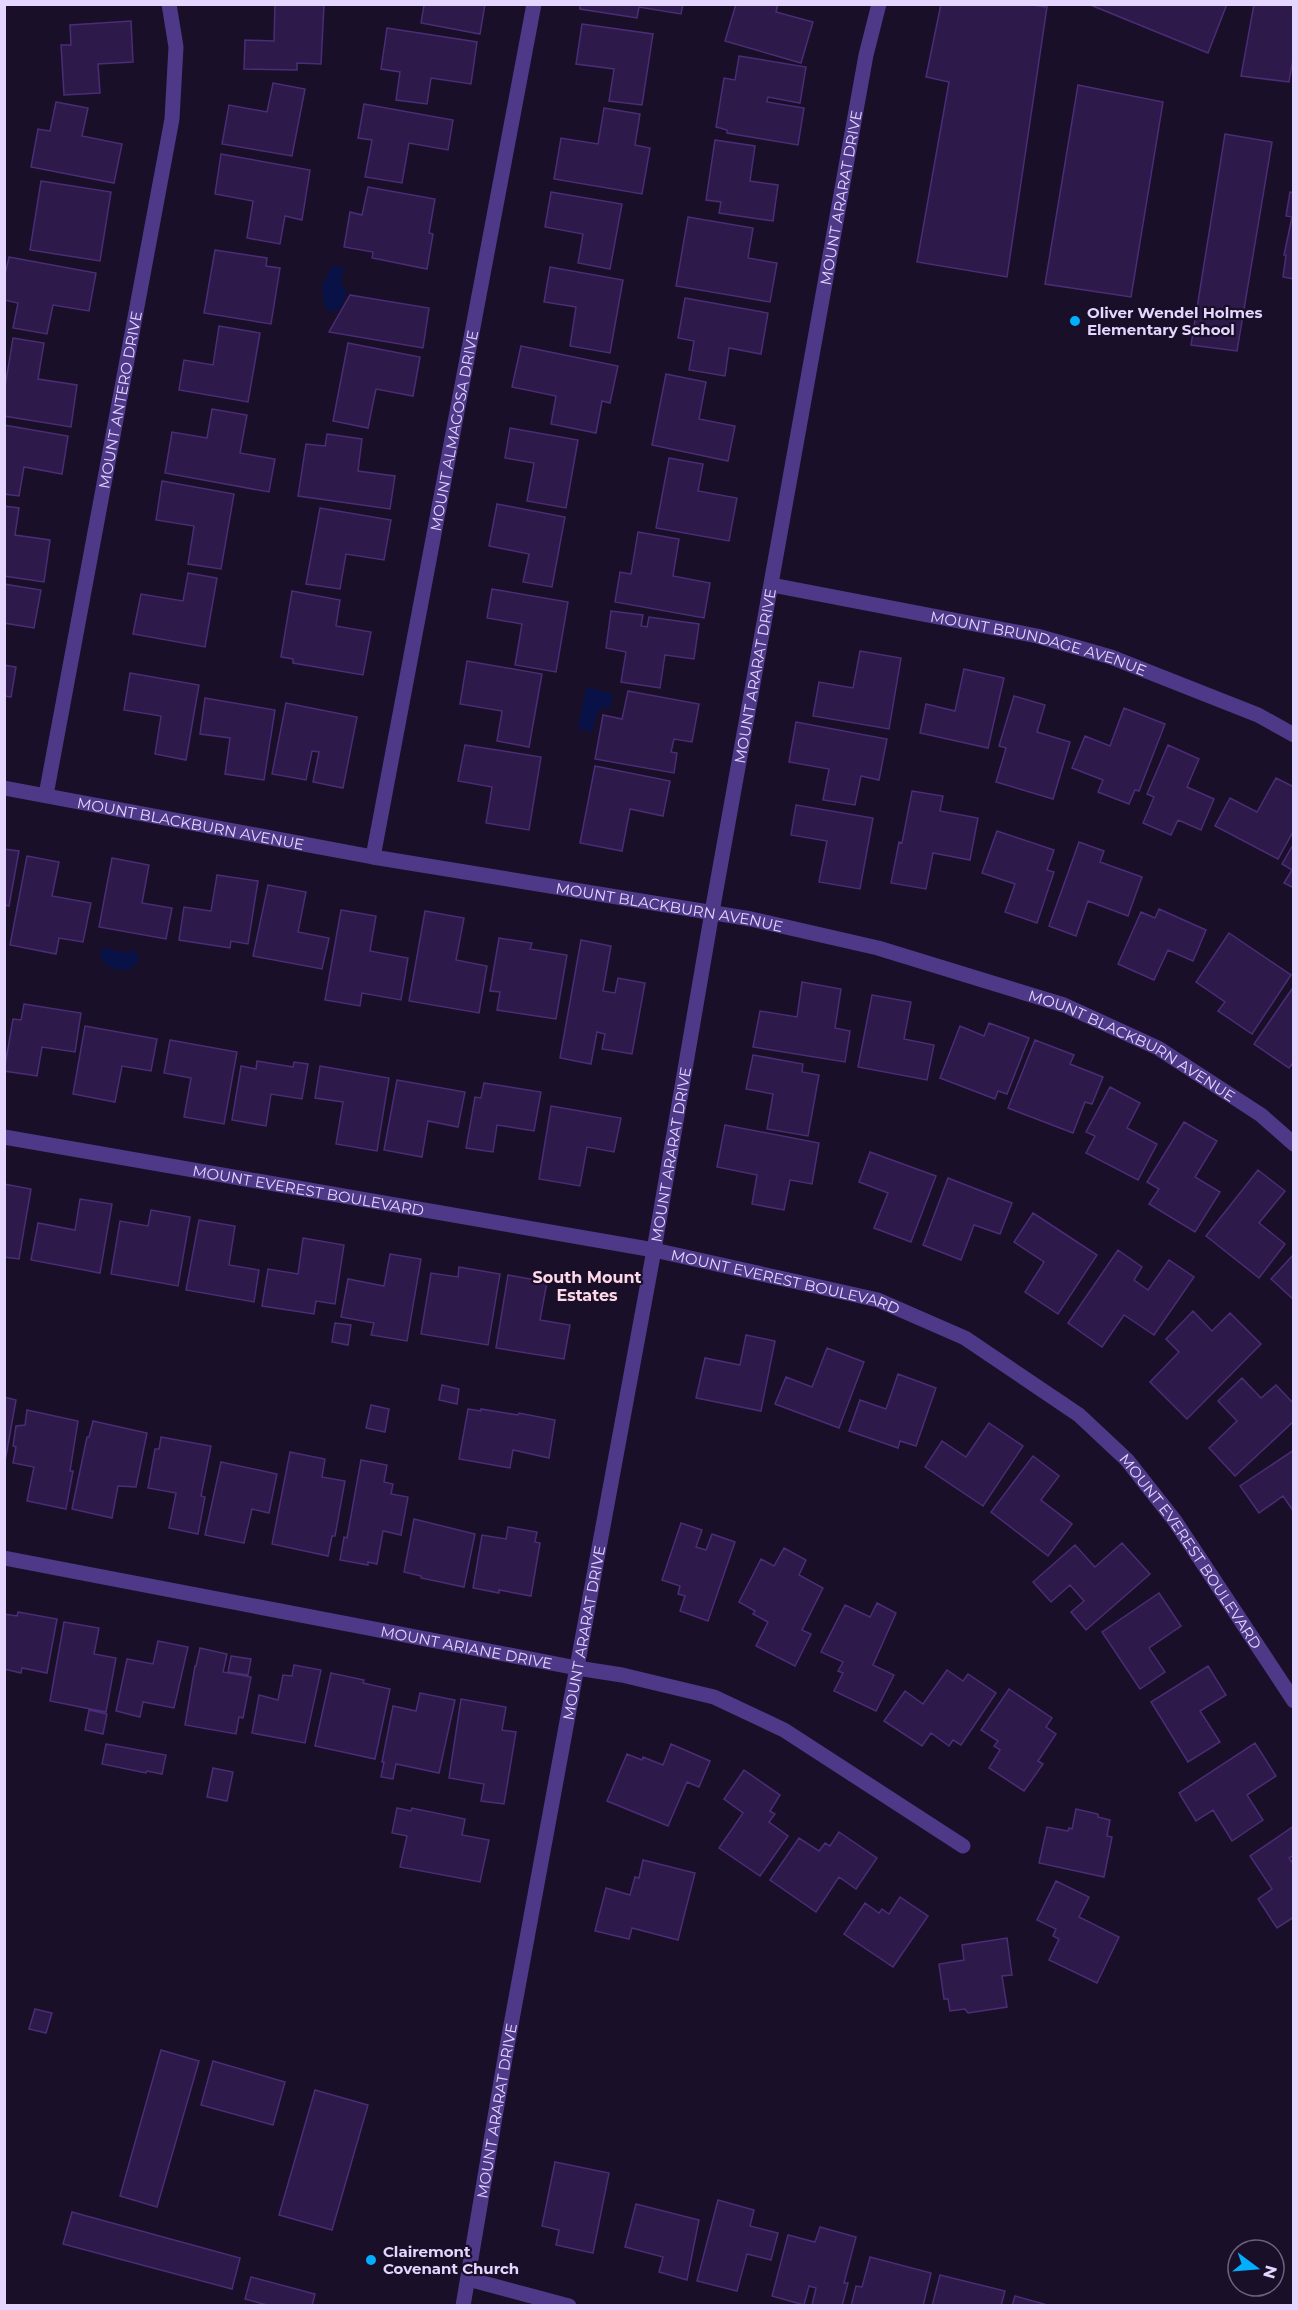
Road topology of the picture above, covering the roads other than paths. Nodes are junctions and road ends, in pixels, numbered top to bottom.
1 (169, 4) edge
2 (534, 4) edge
3 (879, 4) edge
4 (772, 585) junction
5 (1293, 735) edge
6 (4, 788) edge
7 (46, 795) junction
8 (373, 857) junction
9 (712, 912) junction
10 (4, 1137) edge
11 (1293, 1144) edge
12 (654, 1250) junction
13 (4, 1558) edge
14 (577, 1668) junction
15 (1293, 1701) edge
16 (963, 1846) dead end
17 (468, 2279) junction
18 (463, 2306) edge
19 (569, 2306) edge

1 - 7 street, MOUNT ANTERO DRIVE
2 - 8 street, MOUNT ALMAGOSA DRIVE
3 - 4 street, MOUNT ARARAT DRIVE
4 - 5 street, MOUNT BRUNDAGE AVENUE
4 - 9 street, MOUNT ARARAT DRIVE
6 - 7 street, MOUNT BLACKBURN AVENUE
7 - 8 street, MOUNT BLACKBURN AVENUE
8 - 9 street, MOUNT BLACKBURN AVENUE
9 - 11 street, MOUNT BLACKBURN AVENUE
9 - 12 street, MOUNT ARARAT DRIVE
10 - 12 street, MOUNT EVEREST BOULEVARD
12 - 14 street, MOUNT ARARAT DRIVE
12 - 15 street, MOUNT EVEREST BOULEVARD
13 - 14 street, MOUNT ARIANE DRIVE
14 - 16 street, MOUNT ARIANE DRIVE
14 - 17 street, MOUNT ARARAT DRIVE
17 - 18 street, MOUNT ARARAT DRIVE
17 - 19 street

